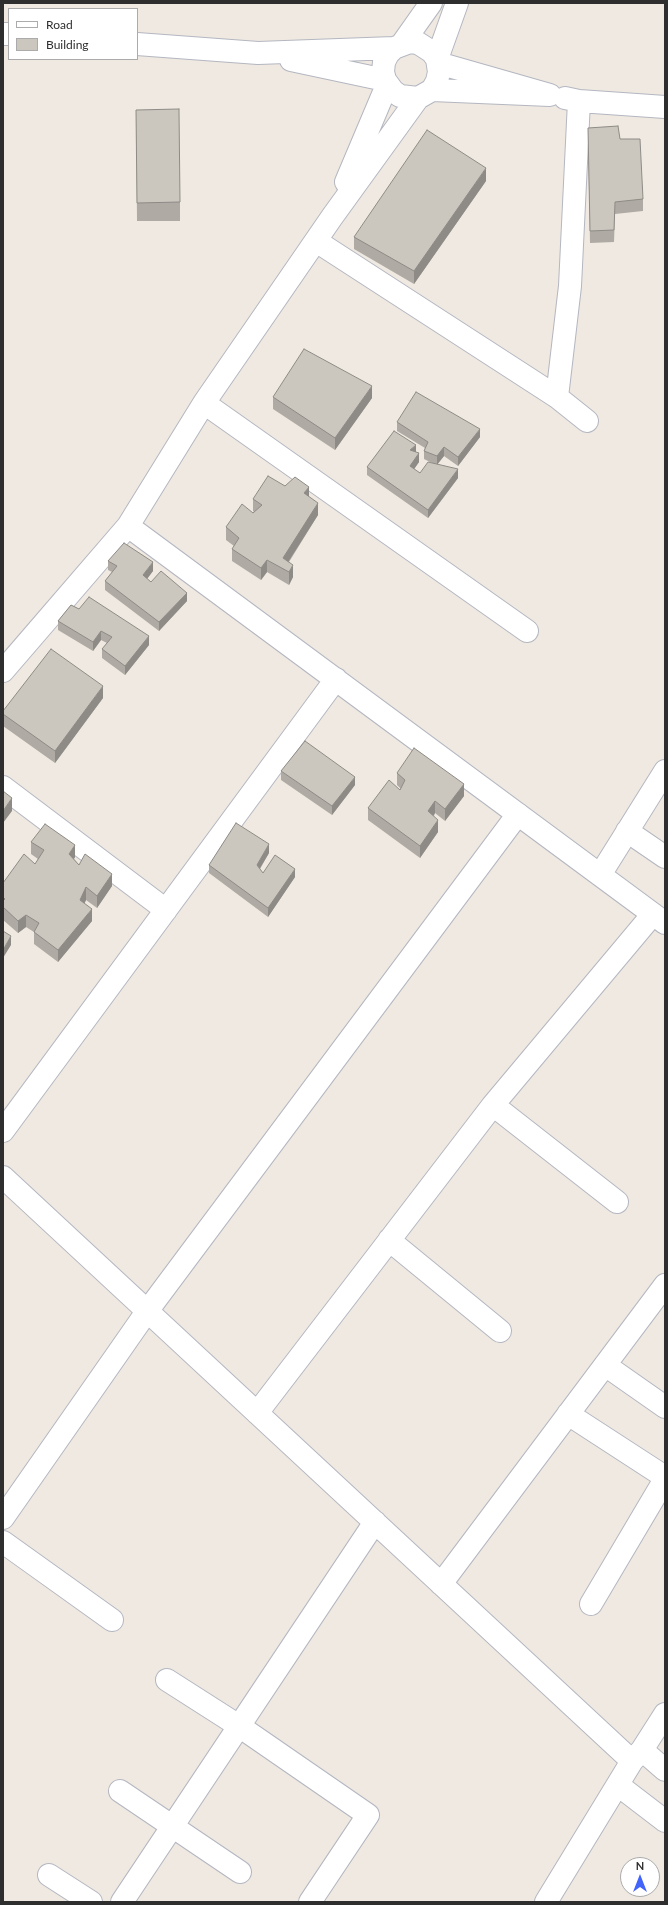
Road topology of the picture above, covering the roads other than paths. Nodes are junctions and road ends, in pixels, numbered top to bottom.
1 (431, 3) edge
2 (457, 3) edge
3 (138, 44) edge
4 (398, 46) junction
5 (258, 53) junction
6 (437, 61) junction
7 (386, 82) junction
8 (425, 94) junction
9 (550, 95) junction
10 (578, 101) junction
11 (665, 107) edge
12 (332, 217) junction
13 (316, 242) junction
14 (557, 397) junction
15 (204, 403) junction
16 (588, 422) dead end
17 (128, 526) junction
18 (528, 631) dead end
19 (3, 671) edge
20 (336, 679) junction
21 (665, 771) edge
22 (3, 786) edge
23 (518, 814) junction
24 (627, 831) junction
25 (665, 857) edge
26 (600, 875) junction
27 (166, 910) junction
28 (659, 918) edge
29 (493, 1105) junction
30 (3, 1130) edge
31 (3, 1177) edge
32 (617, 1202) dead end
33 (390, 1240) junction
34 (665, 1285) edge
35 (148, 1310) junction
36 (500, 1331) dead end
37 (605, 1365) junction
38 (665, 1407) edge
39 (257, 1413) junction
40 (568, 1414) junction
41 (665, 1478) edge
42 (3, 1518) edge
43 (375, 1522) junction
44 (3, 1542) edge
45 (442, 1584) junction
46 (591, 1604) dead end
47 (112, 1620) dead end
48 (167, 1680) dead end
49 (665, 1714) edge
50 (239, 1726) junction
51 (637, 1755) junction
52 (665, 1770) edge
53 (618, 1785) junction
54 (120, 1791) dead end
55 (665, 1821) edge
56 (173, 1826) junction
57 (240, 1872) dead end
58 (49, 1875) dead end
59 (91, 1902) edge
60 (122, 1902) edge
61 (310, 1902) edge
62 (546, 1902) edge

1 - 4 street
2 - 6 street
3 - 5 street
4 - 5 street
4 - 6 street
4 - 7 street
5 - 7 street
6 - 8 street
6 - 9 street
7 - 8 street
7 - 12 street
8 - 9 street
8 - 12 street
9 - 10 street
10 - 11 street
10 - 14 street
12 - 13 street
13 - 14 street
13 - 15 street
14 - 16 street
15 - 17 street
15 - 18 street
17 - 19 street
17 - 20 street
20 - 23 street
20 - 27 street
21 - 24 street
22 - 27 street
23 - 26 street
23 - 35 street
24 - 25 street
24 - 26 street
26 - 28 street
27 - 30 street
28 - 29 street
29 - 32 street
29 - 33 street
31 - 35 street
33 - 36 street
33 - 39 street
34 - 37 street
35 - 39 street
35 - 42 street
37 - 38 street
37 - 40 street
39 - 43 street
40 - 41 street
40 - 45 street
41 - 46 street
43 - 45 street
43 - 50 street
44 - 47 street
45 - 51 street
48 - 50 street
49 - 51 street
50 - 56 street
50 - 61 street
51 - 52 street
51 - 53 street
53 - 55 street
53 - 62 street
54 - 56 street
56 - 57 street
56 - 60 street
58 - 59 street

